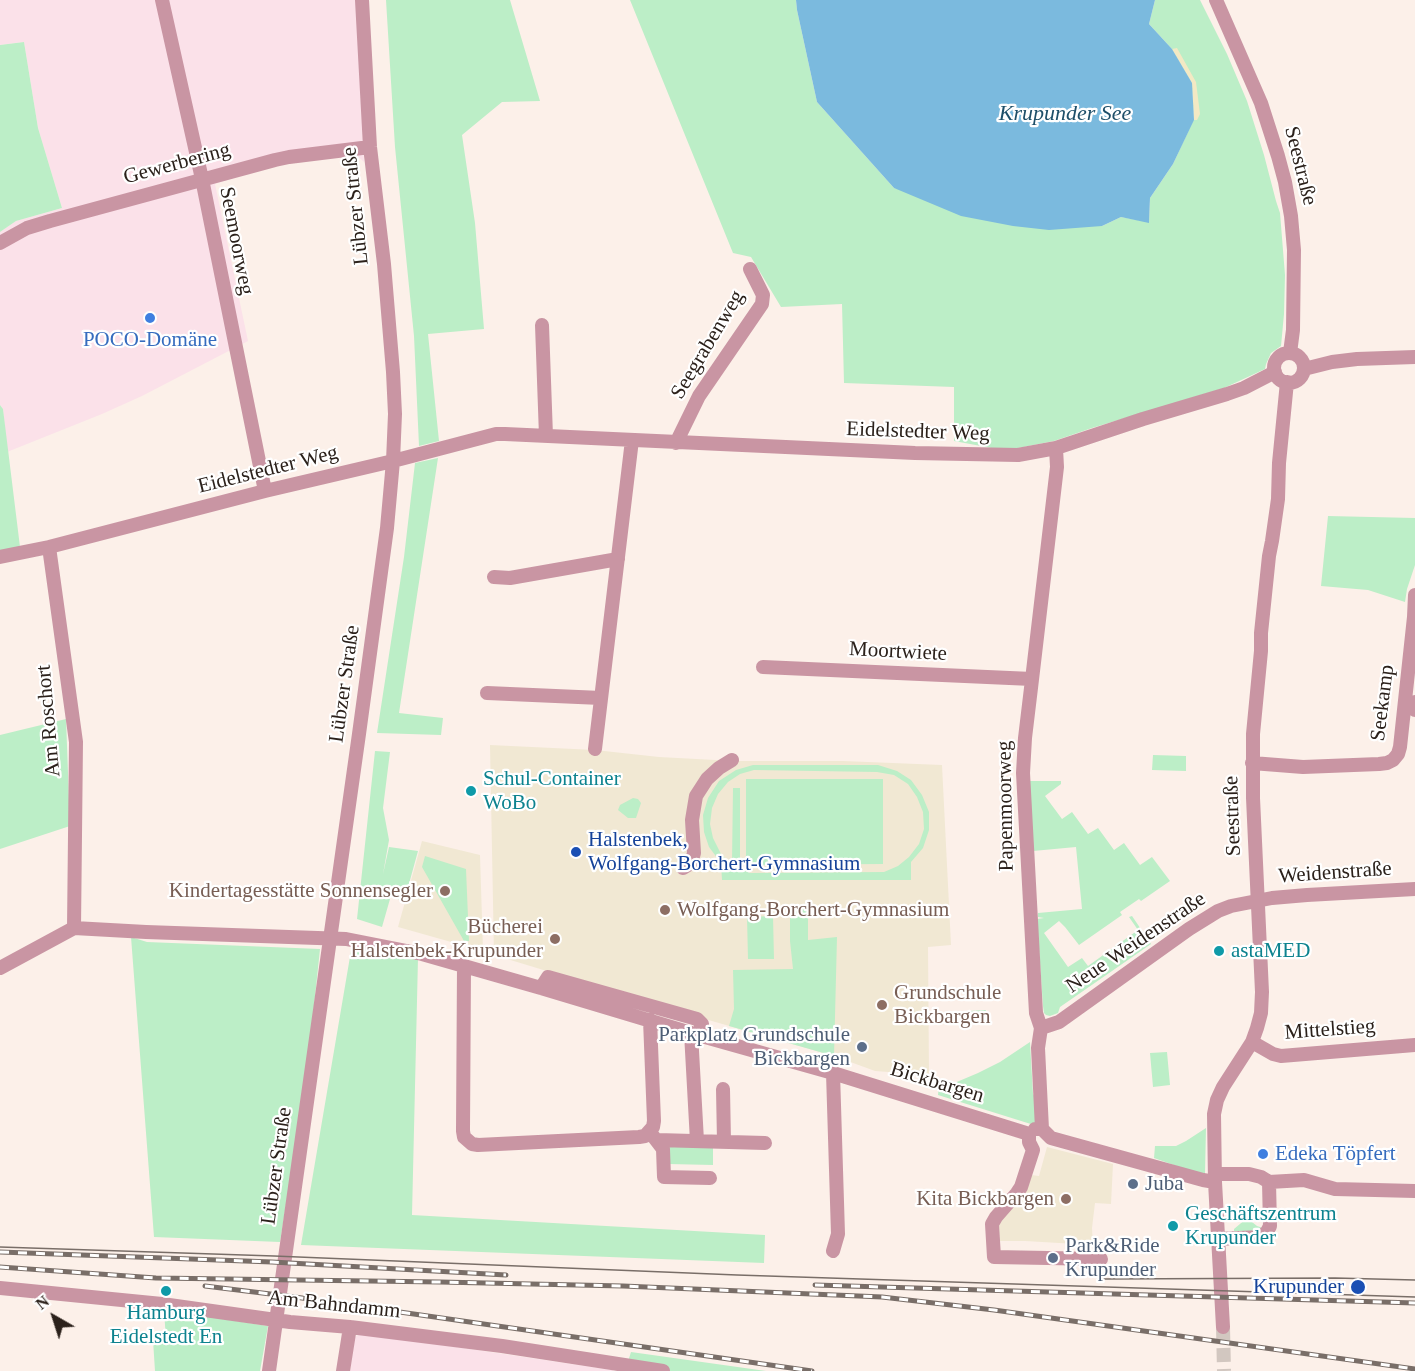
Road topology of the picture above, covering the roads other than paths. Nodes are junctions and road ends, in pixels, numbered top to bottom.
1 (162, 0) edge
2 (362, 0) edge
3 (1216, 0) edge
4 (370, 147) junction
5 (202, 179) junction
6 (0, 243) edge
7 (750, 269) dead end
8 (542, 325) dead end
9 (1290, 353) junction
10 (1415, 357) edge
11 (1304, 369) junction
12 (1275, 372) junction
13 (1287, 382) junction
14 (546, 436) junction
15 (632, 440) junction
16 (676, 442) junction
17 (1056, 448) junction
18 (393, 461) junction
19 (265, 491) junction
20 (49, 547) junction
21 (0, 557) edge
22 (618, 559) junction
23 (494, 577) dead end
24 (1415, 595) edge
25 (1414, 616) edge
26 (763, 667) dead end
27 (1032, 679) junction
28 (487, 693) dead end
29 (601, 698) junction
30 (1412, 705) edge
31 (595, 749) dead end
32 (732, 760) dead end
33 (1252, 763) junction
34 (683, 868) dead end
35 (1415, 889) edge
36 (1258, 901) junction
37 (74, 927) junction
38 (331, 938) junction
39 (464, 966) junction
40 (0, 968) edge
41 (541, 988) junction
42 (650, 1020) junction
43 (1041, 1028) junction
44 (695, 1034) junction
45 (1252, 1042) junction
46 (1415, 1045) edge
47 (833, 1072) junction
48 (723, 1089) dead end
49 (1036, 1131) junction
50 (653, 1136) junction
51 (698, 1141) junction
52 (724, 1142) junction
53 (765, 1143) dead end
54 (710, 1178) dead end
55 (1215, 1178) junction
56 (1269, 1182) junction
57 (1415, 1191) edge
58 (1219, 1239) junction
59 (833, 1251) dead end
60 (1101, 1259) dead end
61 (0, 1288) edge
62 (350, 1327) junction
63 (1223, 1327) tunnel mouth
64 (270, 1371) edge
65 (343, 1371) edge
66 (663, 1371) edge

1 - 5 street, Seemoorweg
2 - 4 street, Lübzer Straße
3 - 9 street, Seestraße
4 - 5 street, Gewerbering
4 - 18 street, Lübzer Straße
5 - 6 street, Gewerbering
5 - 19 street, Seemoorweg
7 - 16 street, Seegrabenweg
8 - 14 street
9 - 11 street
9 - 12 street
10 - 11 street
11 - 13 street
12 - 13 street
12 - 17 street, Eidelstedter Weg
13 - 33 street, Seestraße
14 - 15 street, Eidelstedter Weg
14 - 18 street, Eidelstedter Weg
15 - 16 street, Eidelstedter Weg
15 - 22 street
16 - 17 street, Eidelstedter Weg
17 - 27 street, Papenmoorweg
18 - 19 street, Eidelstedter Weg
18 - 38 street, Lübzer Straße
19 - 20 street, Eidelstedter Weg
20 - 21 street, Eidelstedter Weg
20 - 37 street, Am Roschort
22 - 23 street
22 - 29 street
24 - 25 street, Seekamp
25 - 30 street, Seekamp
26 - 27 street, Moortwiete
27 - 43 street, Papenmoorweg
28 - 29 street
29 - 31 street
30 - 33 street, Seekamp
32 - 34 street
33 - 36 street, Seestraße
35 - 36 street, Weidenstraße
36 - 43 street, Neue Weidenstraße
36 - 45 street, Seestraße
37 - 38 street, Bickbargen
37 - 40 street
38 - 39 street, Bickbargen
38 - 64 street, Lübzer Straße
39 - 41 street, Bickbargen
39 - 50 street
41 - 42 street, Bickbargen
41 - 44 street
42 - 44 street, Bickbargen
42 - 50 street
43 - 49 street, Papenmoorweg
44 - 47 street, Bickbargen
44 - 51 street
45 - 46 street, Mittelstieg
45 - 55 street, Seestraße
47 - 49 street, Bickbargen
47 - 59 street
48 - 52 street
49 - 55 street, Bickbargen
49 - 60 street
50 - 51 street
50 - 54 street
51 - 52 street
52 - 53 street
55 - 56 street, Bickbargen
55 - 58 street, Seestraße
56 - 57 street, Bickbargen
56 - 58 street
58 - 63 street, Seestraße
61 - 62 street, Am Bahndamm
62 - 65 street
62 - 66 street, Am Bahndamm

